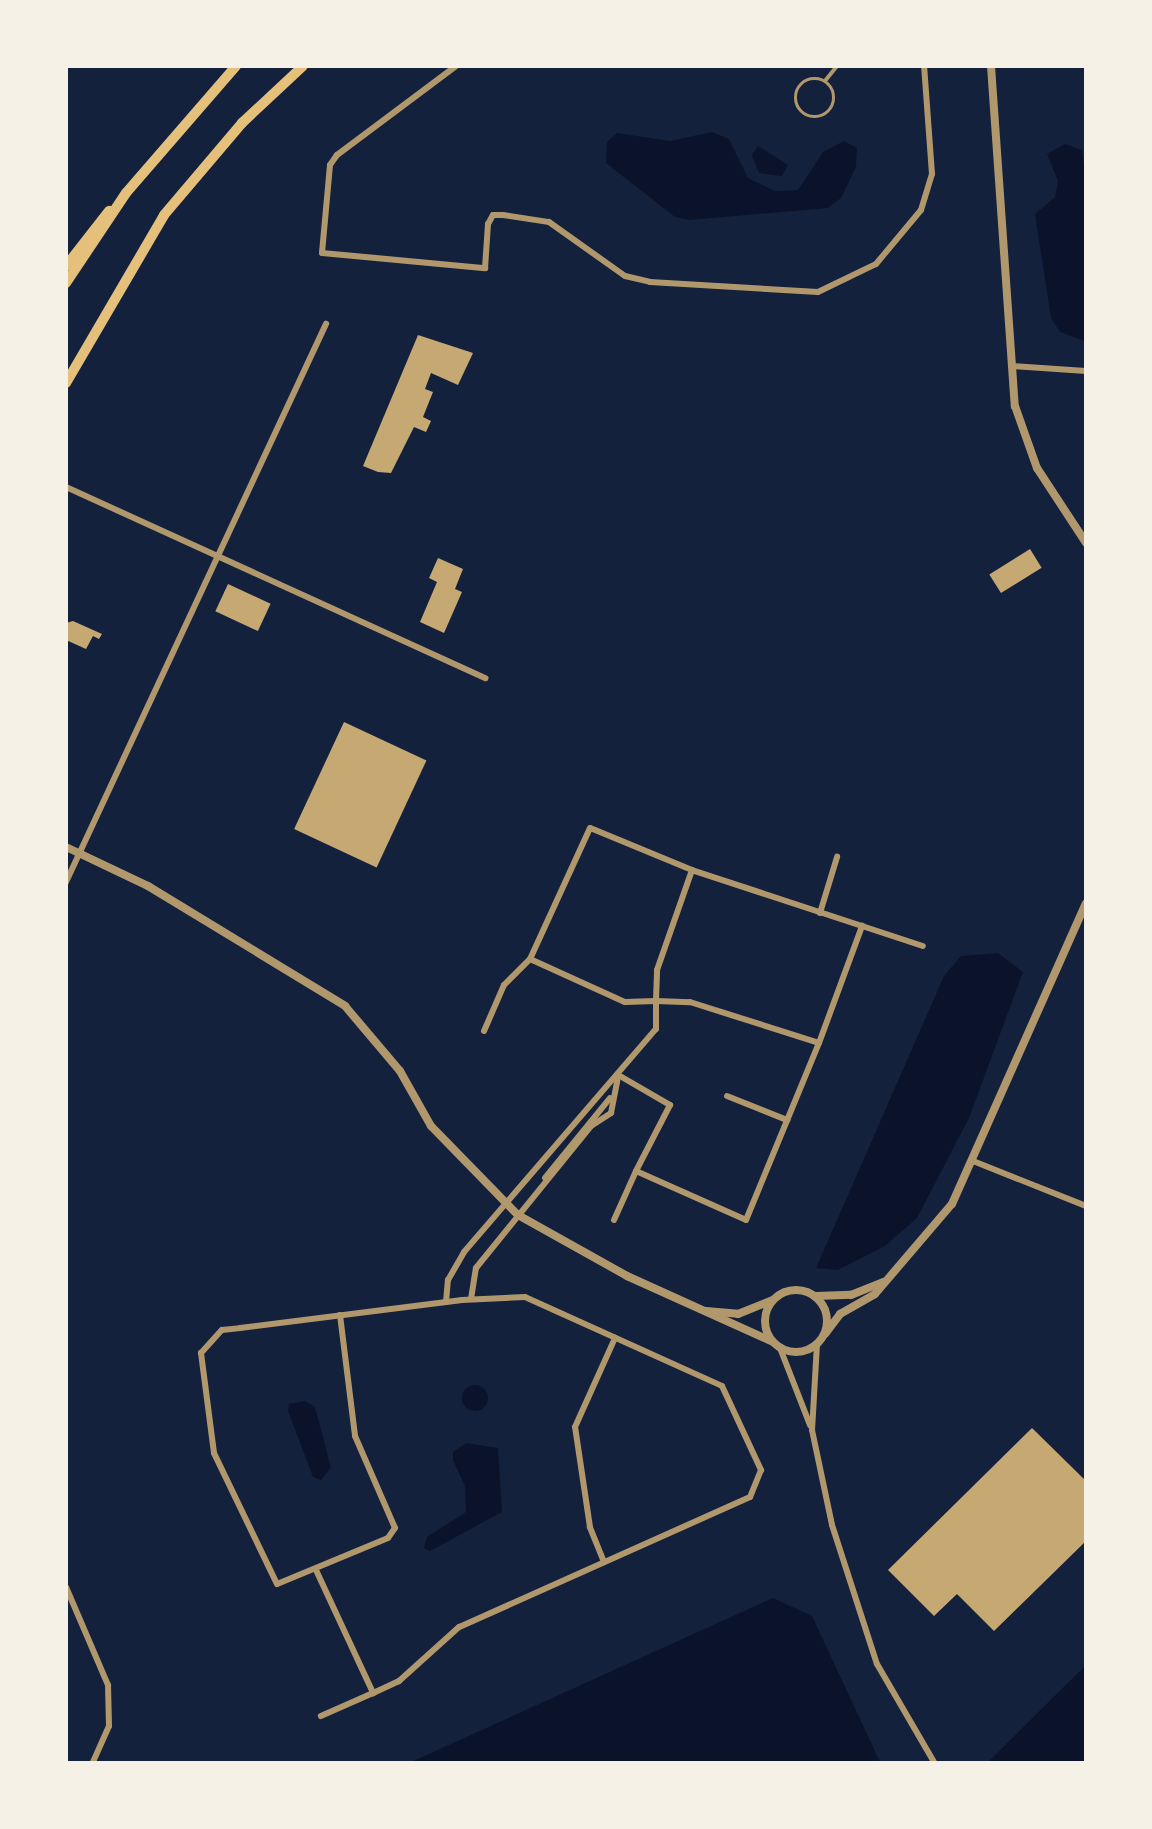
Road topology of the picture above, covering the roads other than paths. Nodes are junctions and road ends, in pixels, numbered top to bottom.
1 (236, 66) edge
2 (303, 66) edge
3 (456, 66) edge
4 (837, 66) edge
5 (924, 66) edge
6 (990, 66) edge
7 (825, 82) junction
8 (119, 203) junction
9 (66, 266) edge
10 (66, 283) edge
11 (326, 324) dead end
12 (1010, 366) junction
13 (1086, 371) edge
14 (66, 383) edge
15 (66, 487) edge
16 (1086, 543) edge
17 (219, 554) junction
18 (486, 678) dead end
19 (66, 847) edge
20 (80, 853) junction
21 (837, 858) dead end
22 (692, 870) junction
23 (66, 882) edge
24 (1086, 903) edge
25 (820, 913) junction
26 (862, 926) junction
27 (923, 946) dead end
28 (530, 959) junction
29 (656, 1000) junction
30 (484, 1031) dead end
31 (819, 1043) junction
32 (618, 1077) junction
33 (727, 1096) dead end
34 (787, 1120) junction
35 (973, 1161) junction
36 (636, 1171) junction
37 (504, 1204) junction
38 (1086, 1206) edge
39 (518, 1215) junction
40 (614, 1220) dead end
41 (883, 1282) junction
42 (813, 1295) junction
43 (775, 1298) junction
44 (471, 1299) junction
45 (446, 1302) junction
46 (706, 1311) junction
47 (340, 1315) junction
48 (825, 1334) junction
49 (615, 1338) junction
50 (817, 1344) junction
51 (777, 1345) junction
52 (812, 1430) junction
53 (604, 1562) junction
54 (316, 1570) junction
55 (66, 1587) edge
56 (373, 1693) junction
57 (321, 1716) dead end
58 (93, 1762) edge
59 (934, 1762) edge

1 - 8 main road
2 - 14 main road
3 - 5 street
4 - 7 lane
6 - 12 street
7 - 7 lane
8 - 9 main road
8 - 10 main road
11 - 17 street
12 - 13 street
12 - 16 street
15 - 17 street
17 - 18 street
17 - 20 street
19 - 20 street
20 - 23 street
20 - 37 street
21 - 25 street
22 - 25 street
22 - 28 street
22 - 29 street
24 - 35 street
25 - 26 street
26 - 27 street
26 - 31 street
28 - 29 street
28 - 30 street
29 - 31 street
29 - 32 street
31 - 34 street
32 - 36 street
32 - 37 street
32 - 39 street
33 - 34 street
34 - 36 street
35 - 38 street
35 - 41 street
36 - 40 street
37 - 39 street
37 - 45 street
39 - 44 street
39 - 46 street
41 - 42 street
41 - 48 street
42 - 43 street
42 - 48 street
43 - 46 street
43 - 51 street
44 - 45 street
44 - 49 street
45 - 47 street
46 - 51 street
47 - 54 street
47 - 54 street
48 - 50 street
49 - 53 street
49 - 53 street
50 - 51 street
50 - 52 street
51 - 52 street
52 - 59 street
53 - 56 street
54 - 56 street
55 - 58 street
56 - 57 street

